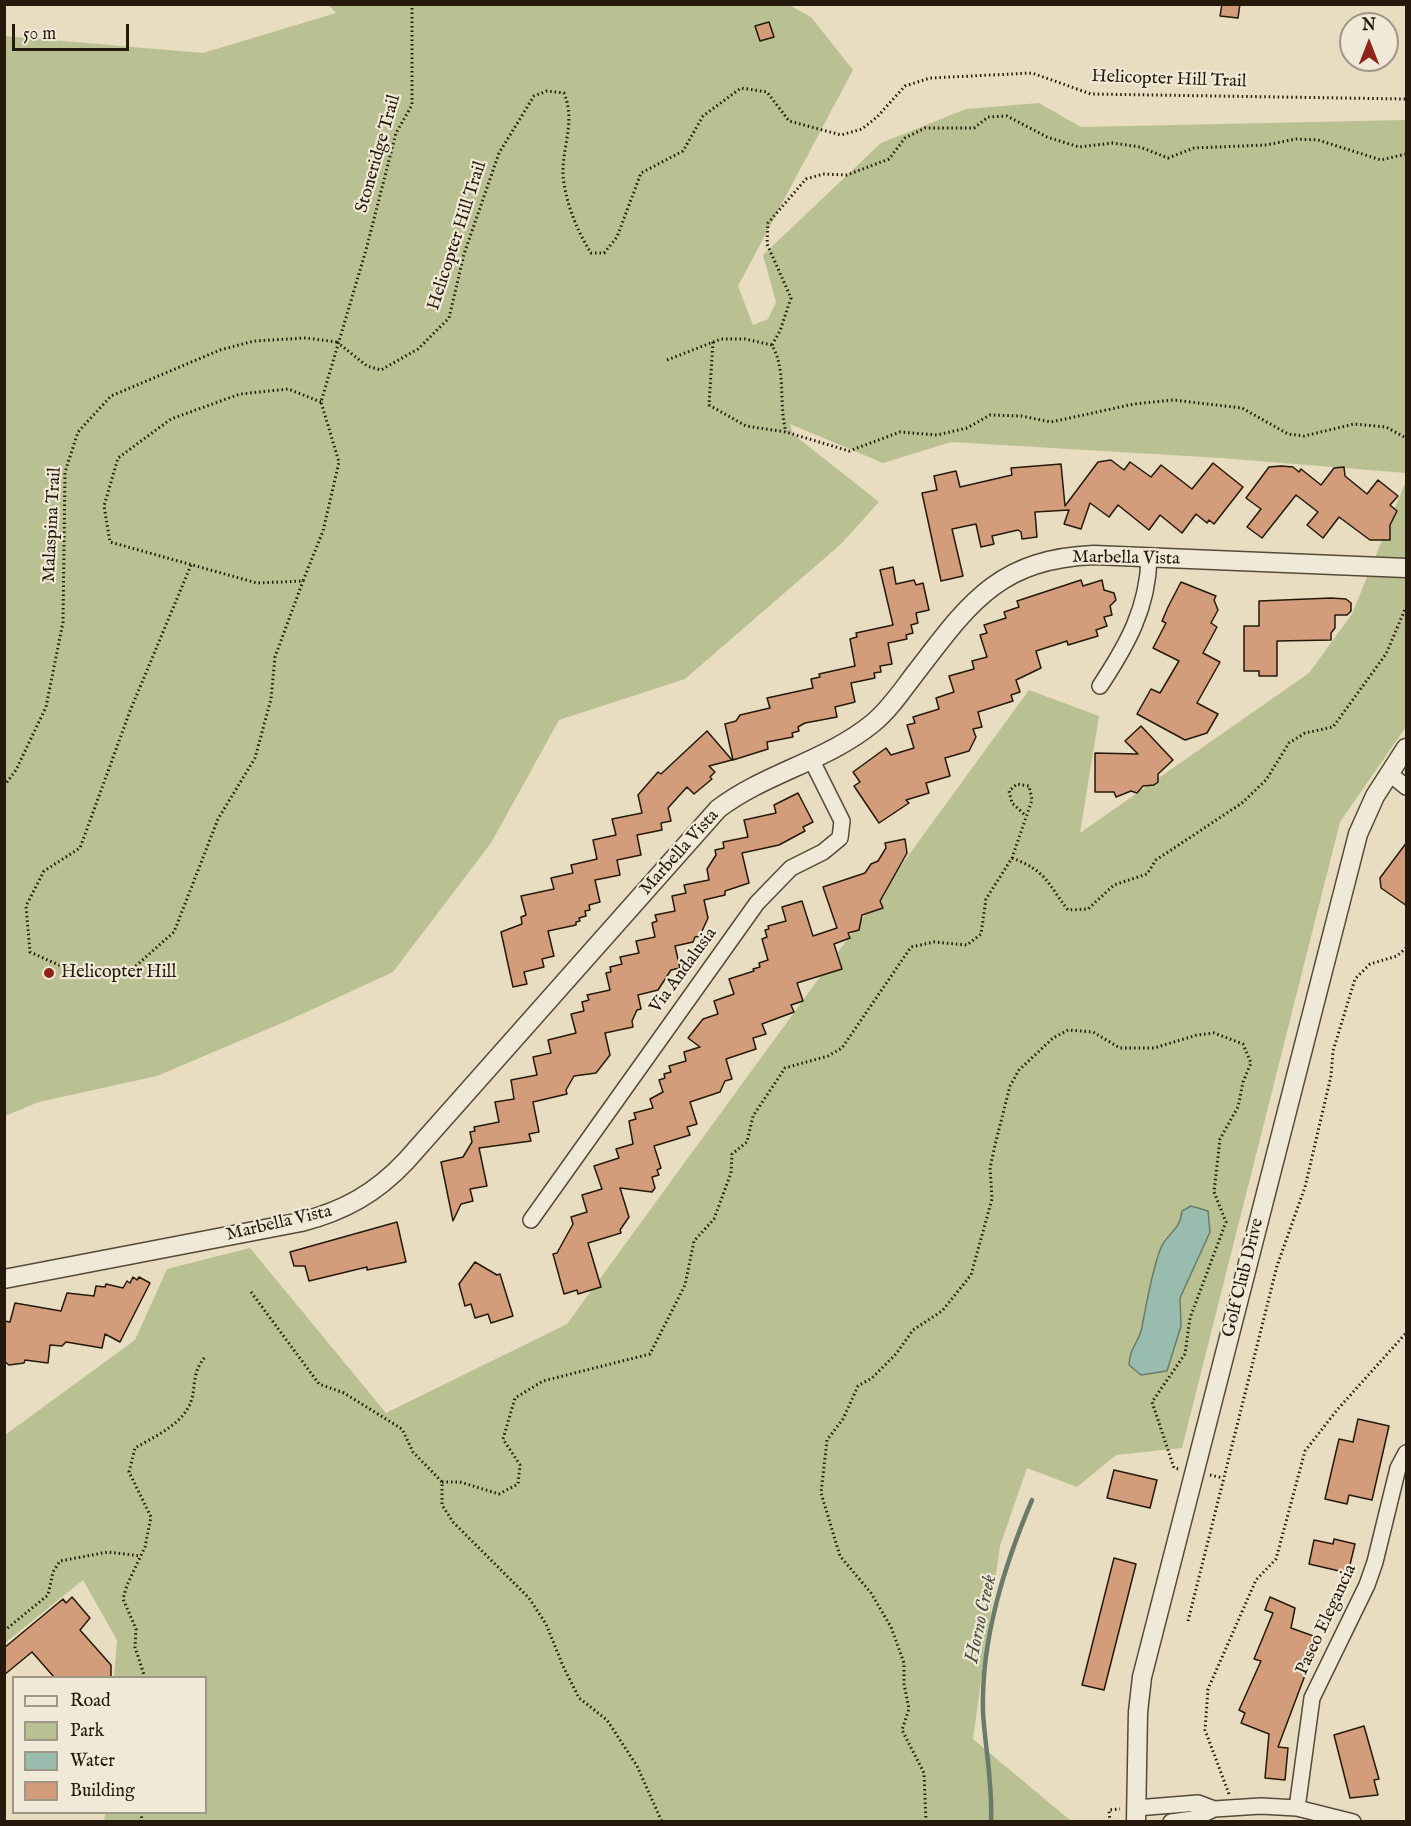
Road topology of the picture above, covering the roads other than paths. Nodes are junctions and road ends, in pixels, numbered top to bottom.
1 (1149, 558) junction
2 (1407, 568) edge
3 (1100, 686) dead end
4 (1407, 748) edge
5 (812, 759) junction
6 (1389, 773) junction
7 (1407, 787) edge
8 (531, 1220) dead end
9 (4, 1279) edge
10 (1407, 1453) edge
11 (1297, 1808) junction
12 (1214, 1809) junction
13 (1136, 1815) edge
14 (1171, 1821) edge
15 (1353, 1821) edge

1 - 2 street, Marbella Vista
1 - 3 street
1 - 5 street, Marbella Vista
4 - 6 street, Golf Club Drive
5 - 8 street, Via Andalusia
5 - 9 street, Marbella Vista
6 - 7 street
6 - 13 street, Golf Club Drive
10 - 11 street, Paseo Elegancia
11 - 12 street
11 - 15 street
12 - 13 street
12 - 14 street

